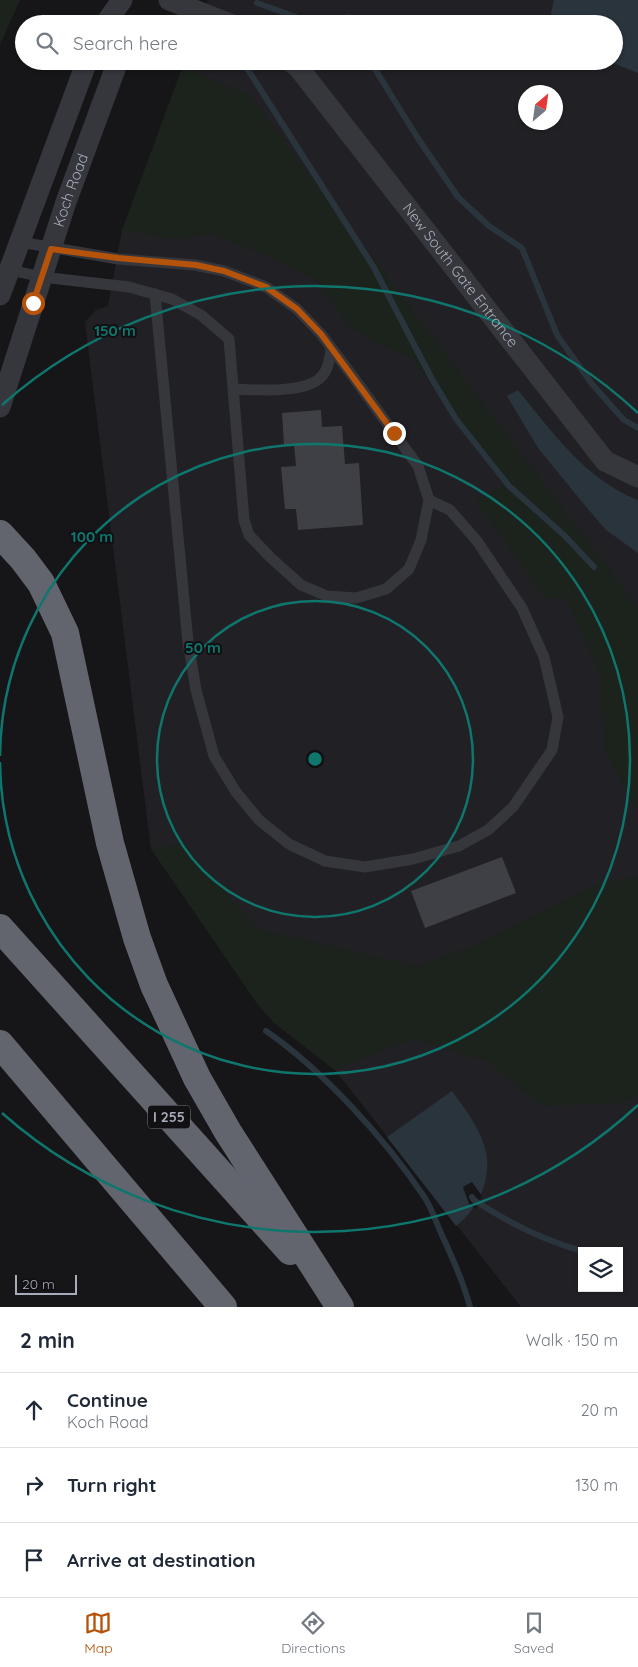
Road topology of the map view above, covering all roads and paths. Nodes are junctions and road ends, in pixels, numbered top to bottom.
1 (122, 0) edge
2 (129, 0) edge
3 (169, 0) edge
4 (112, 15) edge
5 (127, 15) edge
6 (207, 15) edge
7 (84, 70) edge
8 (115, 70) edge
9 (300, 70) edge
10 (20, 242) junction
11 (51, 249) junction
12 (10, 270) junction
13 (42, 277) junction
14 (154, 294) junction
15 (0, 295) edge
16 (331, 350) junction
17 (234, 389) junction
18 (0, 407) edge
19 (638, 477) edge
20 (428, 500) junction
21 (0, 534) edge
22 (0, 928) edge
23 (0, 1044) edge
24 (223, 1307) edge
25 (339, 1307) edge

1 - 4 street
2 - 5 street
3 - 6 street
7 - 10 street, Koch Road
8 - 11 street, Koch Road
9 - 19 street, New South Gate Entrance
10 - 11 lane
10 - 12 street, Koch Road
11 - 13 street, Koch Road
11 - 16 lane
12 - 13 lane
12 - 15 street, Koch Road
13 - 14 lane
13 - 18 street, Koch Road
14 - 17 lane
14 - 20 lane
16 - 17 lane
16 - 20 lane
17 - 20 lane
21 - 25 highway
22 - 25 highway, I 255
23 - 24 highway

